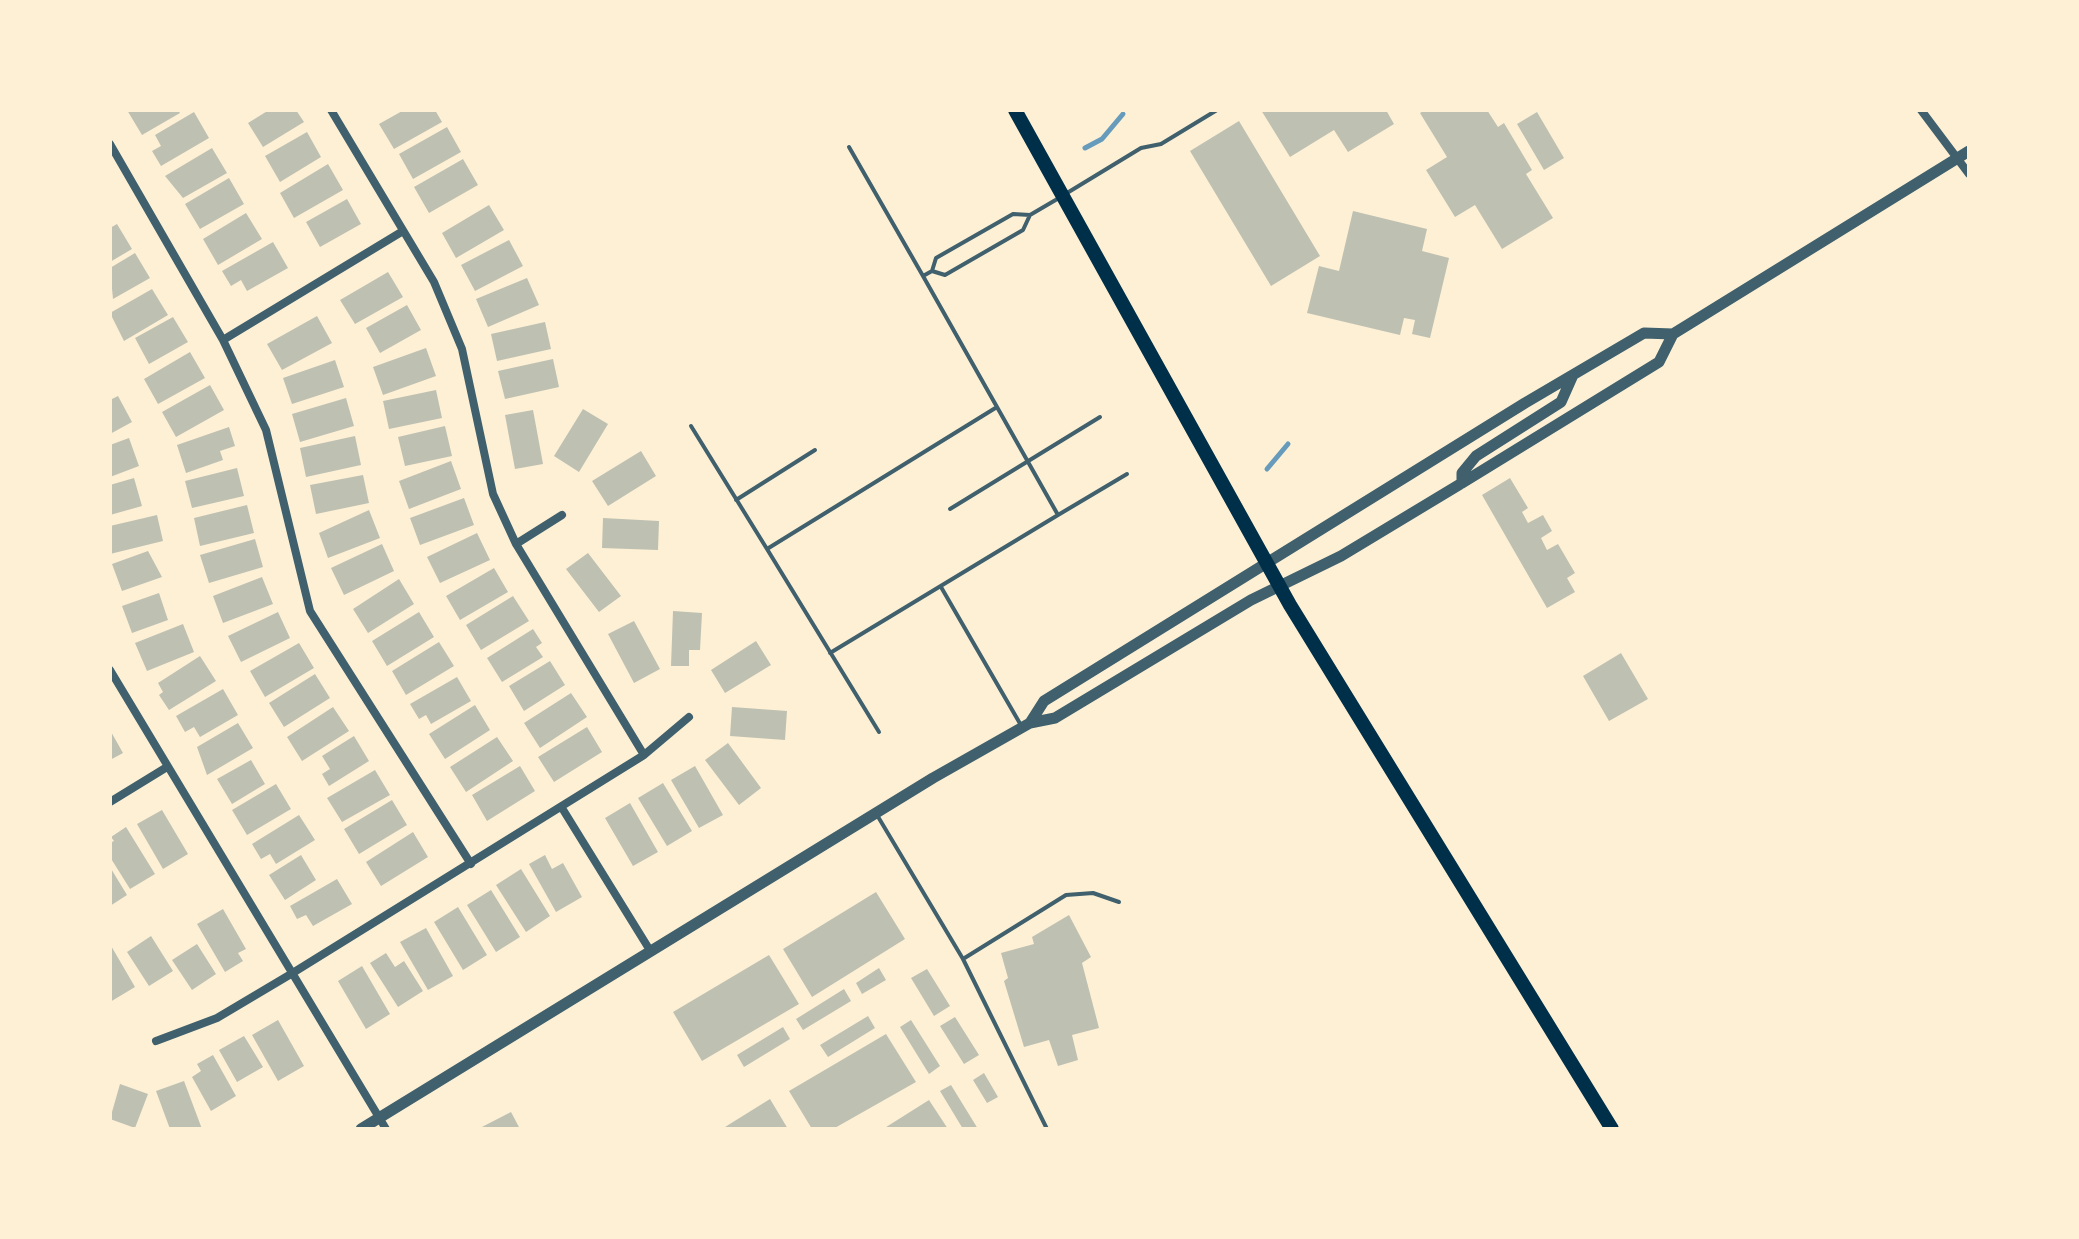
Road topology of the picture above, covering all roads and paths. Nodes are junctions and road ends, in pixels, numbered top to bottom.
1 (331, 110) edge
2 (1015, 110) edge
3 (1217, 110) edge
4 (1921, 110) edge
5 (110, 144) edge
6 (849, 147) dead end
7 (1969, 151) edge
8 (1956, 158) junction
9 (1969, 174) edge
10 (1063, 196) junction
11 (1030, 215) junction
12 (403, 231) junction
13 (932, 271) junction
14 (923, 276) junction
15 (1673, 334) junction
16 (223, 340) junction
17 (1573, 375) junction
18 (997, 407) junction
19 (1100, 417) dead end
20 (691, 426) dead end
21 (815, 450) dead end
22 (1026, 459) junction
23 (1127, 474) dead end
24 (1462, 483) junction
25 (736, 500) junction
26 (950, 509) dead end
27 (562, 515) dead end
28 (1058, 515) junction
29 (516, 544) junction
30 (767, 549) junction
31 (1266, 564) junction
32 (1279, 586) junction
33 (941, 587) junction
34 (830, 653) junction
35 (110, 670) edge
36 (689, 717) dead end
37 (1026, 725) junction
38 (879, 732) dead end
39 (644, 755) junction
40 (167, 767) junction
41 (110, 802) edge
42 (562, 808) junction
43 (876, 813) junction
44 (471, 864) junction
45 (1119, 902) dead end
46 (651, 952) junction
47 (963, 959) junction
48 (291, 974) junction
49 (156, 1041) dead end
50 (383, 1123) edge
51 (361, 1129) edge
52 (1047, 1129) edge
53 (1612, 1129) edge

1 - 12 street
2 - 10 main road
3 - 10 lane
4 - 8 street
5 - 16 street
6 - 14 lane
7 - 8 street
8 - 9 street
8 - 15 street
10 - 11 lane
10 - 31 main road
11 - 13 lane
11 - 13 lane
12 - 16 street
12 - 29 street
13 - 14 lane
14 - 18 lane
15 - 17 street
15 - 24 street
16 - 44 street
17 - 24 street
17 - 31 street
18 - 22 lane
18 - 30 lane
19 - 22 lane
20 - 25 lane
21 - 25 lane
22 - 26 lane
22 - 28 lane
23 - 28 lane
24 - 32 street
25 - 30 lane
27 - 29 street
28 - 33 lane
29 - 39 street
30 - 34 lane
31 - 32 main road
31 - 37 street
32 - 37 street
32 - 53 main road
33 - 34 lane
33 - 37 lane
34 - 38 lane
35 - 40 street
36 - 39 street
37 - 43 street
39 - 42 street
40 - 41 street
40 - 48 street
42 - 44 street
42 - 46 street
43 - 46 street
43 - 47 lane
44 - 48 street
45 - 47 lane
46 - 50 street
47 - 52 lane
48 - 49 street
48 - 50 street
50 - 51 street

